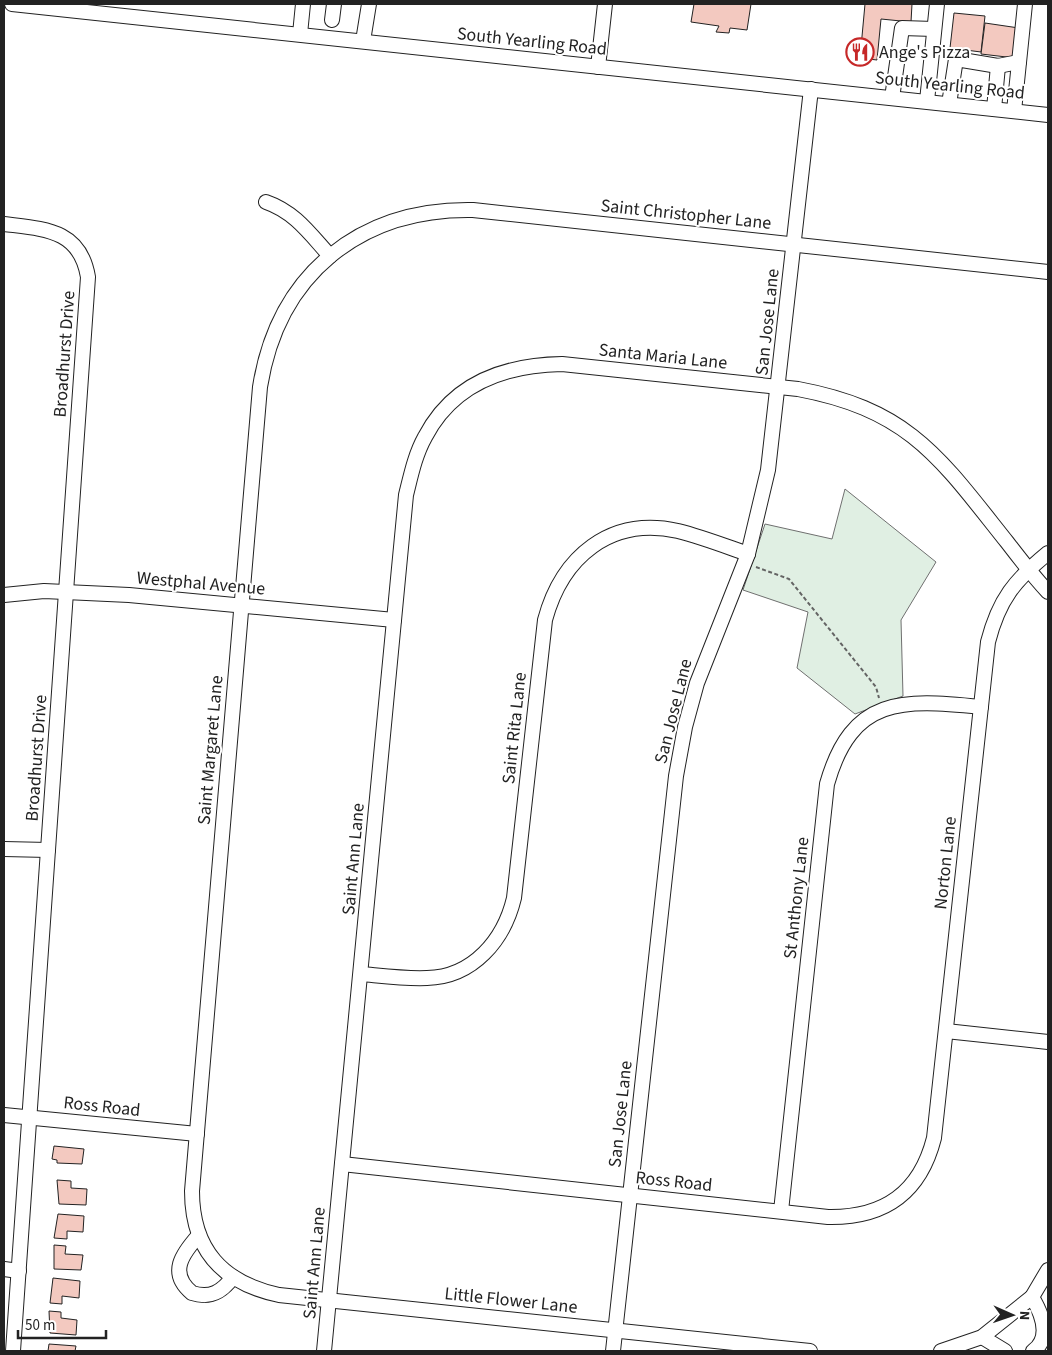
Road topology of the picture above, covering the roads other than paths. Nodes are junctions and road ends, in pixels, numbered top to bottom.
1 (12, 4) edge
2 (303, 4) edge
3 (334, 4) edge
4 (368, 4) edge
5 (605, 4) edge
6 (937, 4) edge
7 (1026, 4) edge
8 (61, 6) edge
9 (332, 20) dead end
10 (934, 29) junction
11 (300, 34) junction
12 (363, 41) junction
13 (1019, 62) junction
14 (598, 66) junction
15 (998, 66) junction
16 (811, 89) junction
17 (892, 98) junction
18 (927, 101) junction
19 (949, 104) junction
20 (994, 109) junction
21 (1014, 111) junction
22 (1048, 115) edge
23 (266, 202) dead end
24 (4, 224) edge
25 (794, 244) junction
26 (330, 256) junction
27 (1048, 272) edge
28 (778, 387) junction
29 (466, 390) joint
30 (1048, 553) edge
31 (746, 558) junction
32 (1029, 569) junction
33 (67, 591) junction
34 (1048, 592) edge
35 (4, 595) edge
36 (241, 606) junction
37 (394, 620) junction
38 (980, 706) junction
39 (4, 849) edge
40 (48, 850) junction
41 (361, 974) junction
42 (946, 1031) junction
43 (1048, 1042) edge
44 (4, 1115) edge
45 (30, 1118) junction
46 (197, 1134) junction
47 (342, 1164) junction
48 (907, 1191) joint
49 (630, 1195) junction
50 (781, 1211) junction
51 (199, 1236) junction
52 (215, 1263) joint
53 (4, 1269) edge
54 (1048, 1270) edge
55 (19, 1271) junction
56 (233, 1277) junction
57 (1032, 1297) junction
58 (329, 1300) junction
59 (615, 1330) junction
60 (982, 1337) junction
61 (13, 1351) edge
62 (324, 1351) edge
63 (613, 1351) edge
64 (810, 1351) edge
65 (941, 1351) edge
66 (1005, 1351) edge
67 (1033, 1351) edge

1 - 8 street, South Yearling Road
2 - 11 street
3 - 9 street
4 - 12 street
5 - 14 street
6 - 10 street
7 - 13 street
8 - 11 street, South Yearling Road
10 - 17 street
10 - 18 street
11 - 12 street, South Yearling Road
12 - 14 street, South Yearling Road
13 - 15 street
13 - 21 street
14 - 16 street, South Yearling Road
15 - 19 street
15 - 20 street
16 - 17 street, South Yearling Road
16 - 25 street, San Jose Lane
17 - 18 street, South Yearling Road
18 - 19 street, South Yearling Road
19 - 20 street, South Yearling Road
20 - 21 street, South Yearling Road
21 - 22 street, South Yearling Road
23 - 26 street
24 - 33 street, Broadhurst Drive
25 - 26 street, Saint Christopher Lane
25 - 27 street, Saint Christopher Lane
25 - 28 street, San Jose Lane
26 - 36 street, Saint Margaret Lane
28 - 29 street, Santa Maria Lane
28 - 31 street, San Jose Lane
28 - 32 street, Santa Maria Lane
29 - 37 street, Saint Ann Lane
30 - 32 street, Norton Lane
31 - 41 street, Saint Rita Lane
31 - 49 street, San Jose Lane
32 - 34 street, Santa Maria Lane
32 - 38 street, Norton Lane
33 - 35 street, Westphal Avenue
33 - 36 street, Westphal Avenue
33 - 40 street, Broadhurst Drive
36 - 37 street, Westphal Avenue
36 - 46 street, Saint Margaret Lane
37 - 41 street, Saint Ann Lane
38 - 42 street, Norton Lane
38 - 50 street, St Anthony Lane
39 - 40 street
40 - 45 street, Broadhurst Drive
41 - 47 street, Saint Ann Lane
42 - 43 street
42 - 48 street, Norton Lane
44 - 45 street, Ross Road
45 - 46 street, Ross Road
45 - 55 street, Broadhurst Drive
46 - 51 street, Saint Margaret Lane
47 - 49 street, Ross Road
47 - 58 street, Saint Ann Lane
48 - 50 street, Ross Road
49 - 50 street, Ross Road
49 - 59 street, San Jose Lane
51 - 52 street, Saint Margaret Lane
51 - 56 street
52 - 56 street, Little Flower Lane
53 - 55 street
54 - 57 street
55 - 61 street, Broadhurst Drive
56 - 58 street, Little Flower Lane
57 - 60 street
57 - 67 street
58 - 59 street, Little Flower Lane
58 - 62 street, Saint Ann Lane
59 - 63 street, San Jose Lane
59 - 64 street, Little Flower Lane
60 - 65 street
60 - 66 street

